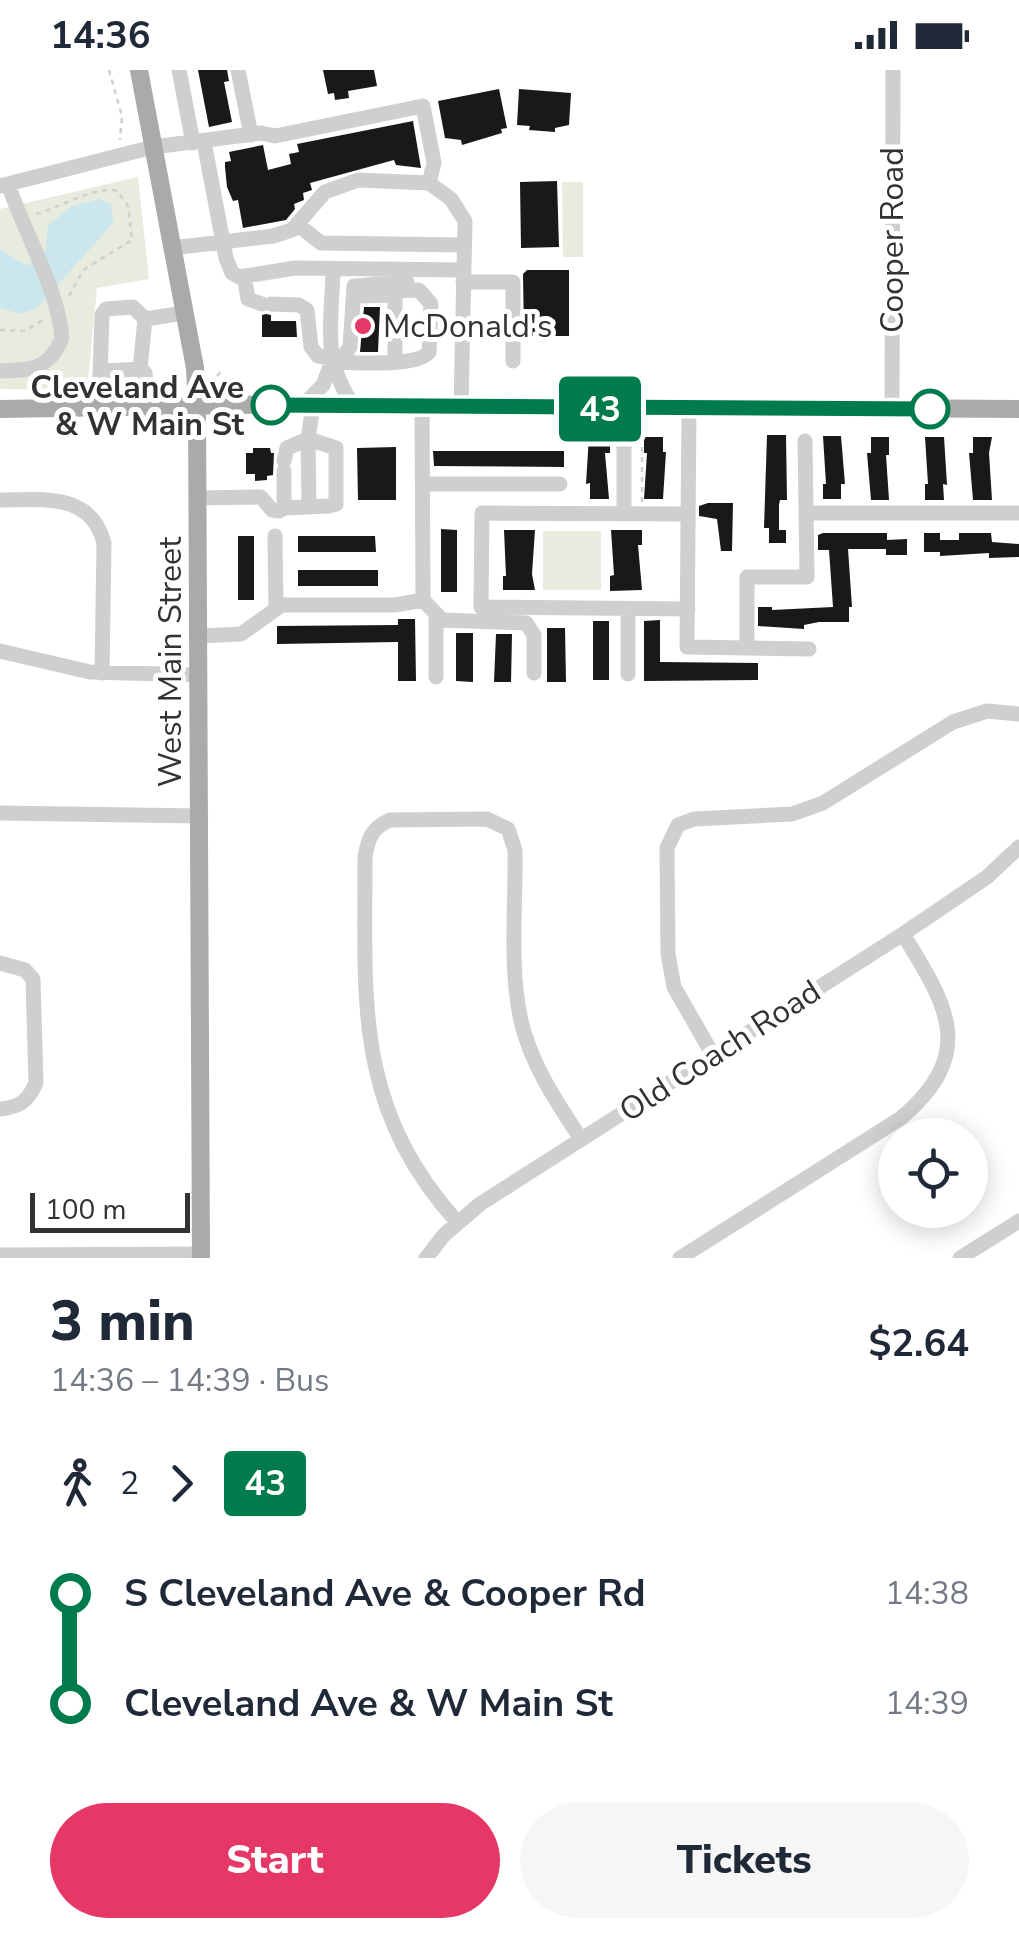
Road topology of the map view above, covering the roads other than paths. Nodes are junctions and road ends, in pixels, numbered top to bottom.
1 (139, 70) edge
2 (178, 70) edge
3 (238, 70) edge
4 (893, 70) edge
5 (251, 135) junction
6 (198, 143) junction
7 (153, 147) junction
8 (429, 183) junction
9 (4, 185) edge
10 (296, 224) junction
11 (224, 241) junction
12 (464, 245) junction
13 (172, 248) junction
14 (333, 269) junction
15 (244, 276) junction
16 (463, 276) junction
17 (395, 295) junction
18 (358, 296) dead end
19 (428, 299) junction
20 (463, 304) junction
21 (184, 313) junction
22 (145, 318) junction
23 (333, 361) junction
24 (395, 361) junction
25 (513, 361) dead end
26 (140, 369) junction
27 (0, 371) edge
28 (100, 375) junction
29 (308, 404) junction
30 (352, 405) junction
31 (197, 406) junction
32 (422, 406) junction
33 (100, 407) junction
34 (147, 407) junction
35 (461, 407) junction
36 (689, 408) junction
37 (0, 409) edge
38 (1019, 409) edge
39 (892, 410) junction
40 (308, 439) junction
41 (624, 440) dead end
42 (804, 440) dead end
43 (423, 484) junction
44 (560, 484) dead end
45 (199, 498) junction
46 (0, 500) edge
47 (308, 507) junction
48 (284, 508) junction
49 (806, 512) junction
50 (624, 513) junction
51 (1019, 513) edge
52 (688, 514) junction
53 (275, 536) dead end
54 (423, 600) junction
55 (276, 608) junction
56 (628, 609) junction
57 (688, 610) junction
58 (436, 615) junction
59 (200, 636) junction
60 (747, 648) junction
61 (809, 649) dead end
62 (0, 651) edge
63 (102, 673) junction
64 (534, 673) dead end
65 (200, 674) junction
66 (628, 674) dead end
67 (436, 677) dead end
68 (1019, 714) edge
69 (0, 813) edge
70 (201, 816) junction
71 (1019, 847) edge
72 (904, 934) junction
73 (0, 963) edge
74 (713, 1055) junction
75 (0, 1109) edge
76 (581, 1139) junction
77 (1019, 1221) edge
78 (458, 1223) junction
79 (0, 1255) edge
80 (201, 1256) edge
81 (426, 1258) edge
82 (680, 1258) edge
83 (960, 1258) edge

1 - 7 main road, West Main Street
2 - 6 street
3 - 5 street
4 - 39 street, Cooper Road
5 - 6 street
5 - 8 street
6 - 7 street
6 - 11 street
7 - 9 street
7 - 13 main road, West Main Street
8 - 10 street
8 - 12 street
9 - 27 street
10 - 11 street
10 - 12 street
11 - 13 street
11 - 15 street
12 - 16 street
13 - 21 main road, West Main Street
14 - 15 street
14 - 16 street
14 - 23 street
15 - 23 street
16 - 20 street
16 - 25 street
17 - 18 street
17 - 19 street
17 - 24 street
19 - 20 street
19 - 23 street
19 - 24 street
20 - 35 street
21 - 22 street
21 - 31 main road, West Main Street
22 - 26 street
22 - 28 street
23 - 24 street
23 - 29 street
23 - 30 street
26 - 28 street
26 - 34 street
28 - 33 street
29 - 30 main road
29 - 31 main road
29 - 40 street
30 - 32 main road
31 - 34 main road
31 - 45 main road, West Main Street
32 - 35 main road
32 - 43 street
33 - 34 main road
33 - 37 main road
35 - 36 main road
36 - 39 main road
36 - 52 street
38 - 39 main road
40 - 47 street
40 - 47 street
40 - 48 street
41 - 50 street
42 - 49 street
43 - 44 street
43 - 54 street
45 - 48 street
45 - 59 main road, West Main Street
46 - 63 street
47 - 48 street
49 - 51 street
49 - 60 street
50 - 52 street
50 - 56 street
52 - 57 street
53 - 55 street
54 - 55 street
54 - 58 street
55 - 59 street
56 - 57 street
56 - 66 street
57 - 60 street
58 - 64 street
58 - 67 street
59 - 65 main road, West Main Street
60 - 61 street
62 - 63 street
63 - 65 street
65 - 70 main road, West Main Street
68 - 74 street
69 - 70 street
70 - 80 main road, West Main Street
71 - 72 street, Old Coach Road
72 - 74 street, Old Coach Road
72 - 82 street
73 - 75 street
74 - 76 street, Old Coach Road
76 - 78 street, Old Coach Road
76 - 78 street
77 - 83 street
78 - 81 street, Old Coach Road
79 - 80 street

